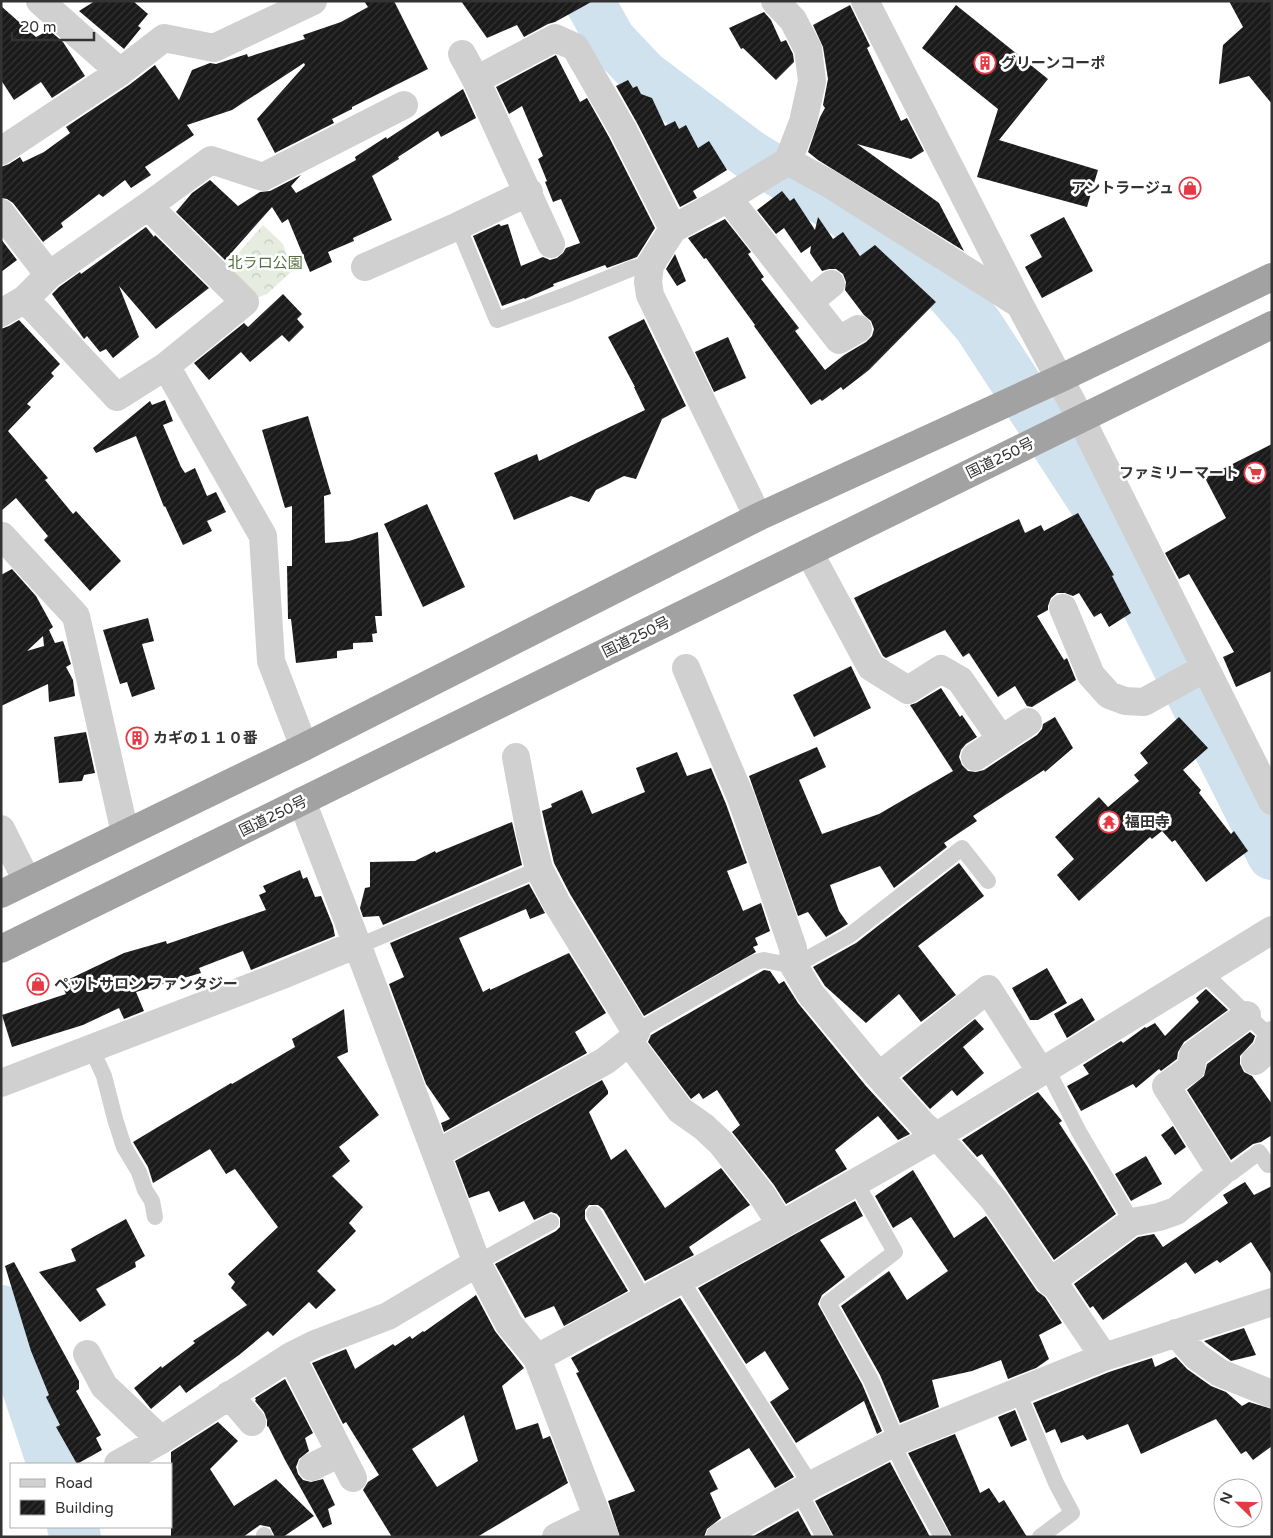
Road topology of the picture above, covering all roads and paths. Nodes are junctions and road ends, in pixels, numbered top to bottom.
1 (40, 1) edge
2 (313, 1) edge
3 (775, 1) edge
4 (865, 1) edge
5 (277, 9) edge
6 (462, 54) dead end
7 (120, 72) junction
8 (476, 80) junction
9 (404, 105) dead end
10 (1, 151) edge
11 (779, 166) junction
12 (529, 192) junction
13 (728, 198) junction
14 (148, 206) junction
15 (1, 213) edge
16 (458, 226) junction
17 (673, 229) junction
18 (552, 244) dead end
19 (650, 265) junction
20 (364, 267) dead end
21 (48, 275) junction
22 (1272, 276) edge
23 (831, 284) dead end
24 (25, 299) junction
25 (809, 302) junction
26 (1020, 305) junction
27 (1, 313) edge
28 (1272, 325) edge
29 (858, 329) dead end
30 (166, 366) junction
31 (1058, 378) junction
32 (1081, 418) junction
33 (758, 517) junction
34 (2, 535) edge
35 (809, 552) junction
36 (1063, 608) dead end
37 (686, 668) dead end
38 (1191, 677) junction
39 (1028, 722) dead end
40 (1001, 739) junction
41 (304, 747) junction
42 (516, 757) dead end
43 (975, 757) dead end
44 (1272, 801) edge
45 (302, 802) junction
46 (1, 829) edge
47 (125, 833) junction
48 (539, 869) junction
49 (988, 881) dead end
50 (27, 882) junction
51 (1, 894) edge
52 (1272, 930) edge
53 (357, 944) junction
54 (1, 949) edge
55 (794, 966) junction
56 (1203, 972) junction
57 (1247, 1015) junction
58 (1271, 1036) edge
59 (632, 1037) junction
60 (92, 1050) junction
61 (1255, 1061) dead end
62 (1044, 1070) junction
63 (879, 1076) junction
64 (1, 1083) edge
65 (937, 1136) junction
66 (436, 1154) junction
67 (1268, 1165) dead end
68 (1220, 1173) junction
69 (856, 1183) junction
70 (594, 1214) dead end
71 (155, 1218) dead end
72 (552, 1222) dead end
73 (1132, 1222) junction
74 (782, 1225) junction
75 (477, 1263) junction
76 (681, 1280) junction
77 (1050, 1282) junction
78 (644, 1299) junction
79 (1272, 1302) edge
80 (1176, 1333) junction
81 (87, 1354) dead end
82 (291, 1356) junction
83 (1104, 1357) junction
84 (537, 1358) junction
85 (1018, 1392) junction
86 (1272, 1394) edge
87 (229, 1395) junction
88 (252, 1422) dead end
89 (161, 1440) junction
90 (895, 1442) junction
91 (340, 1453) junction
92 (125, 1462) edge
93 (312, 1467) dead end
94 (353, 1478) dead end
95 (805, 1488) junction
96 (601, 1527) edge
97 (556, 1537) edge
98 (720, 1537) edge
99 (824, 1537) edge
100 (942, 1537) edge
101 (1040, 1537) edge

1 - 7 street
2 - 5 street
3 - 11 street
4 - 26 street
5 - 7 street
6 - 8 street
7 - 10 street
8 - 12 street
8 - 17 street
9 - 14 street
11 - 13 street
11 - 26 street
12 - 16 street
12 - 18 street
13 - 17 street
13 - 25 street
14 - 21 street
14 - 30 street
15 - 21 street
16 - 19 lane
16 - 20 street
17 - 19 street
19 - 33 street
21 - 24 street
22 - 31 highway
23 - 25 street
24 - 27 street
24 - 30 street
25 - 29 street
26 - 31 street
28 - 32 highway, 国道250号
30 - 41 street
31 - 32 street
31 - 33 highway
32 - 35 highway, 国道250号
32 - 38 street
33 - 41 highway
34 - 47 street
35 - 40 street
35 - 45 highway, 国道250号
36 - 38 street
37 - 55 street
38 - 44 street
39 - 40 street
40 - 43 street
41 - 47 highway
42 - 48 street
45 - 53 street
45 - 54 highway, 国道250号
46 - 50 street
47 - 50 highway
48 - 53 lane
48 - 59 street
49 - 55 lane
50 - 51 highway
52 - 56 street
53 - 60 street
53 - 66 street
55 - 59 lane
55 - 63 street
56 - 57 lane
56 - 62 street
57 - 58 lane
57 - 68 street
58 - 61 street
59 - 66 street
59 - 74 street
60 - 64 street
60 - 71 lane
62 - 63 street
62 - 65 street
62 - 73 lane
63 - 65 street
65 - 69 street
65 - 77 street
66 - 75 street
67 - 68 lane
68 - 73 street
69 - 74 street
69 - 90 lane
70 - 78 lane
72 - 75 lane
73 - 77 street
74 - 76 street
75 - 82 street
75 - 84 street
76 - 78 street
76 - 95 lane
77 - 83 street
78 - 84 street
79 - 80 street
80 - 83 street
80 - 86 street
81 - 89 street
82 - 87 street
82 - 91 street
83 - 85 street
84 - 96 street
85 - 90 street
85 - 101 lane
87 - 88 street
87 - 89 street
89 - 92 street
90 - 95 street
90 - 100 lane
91 - 93 street
91 - 94 street
95 - 98 street
95 - 99 lane
96 - 97 street

